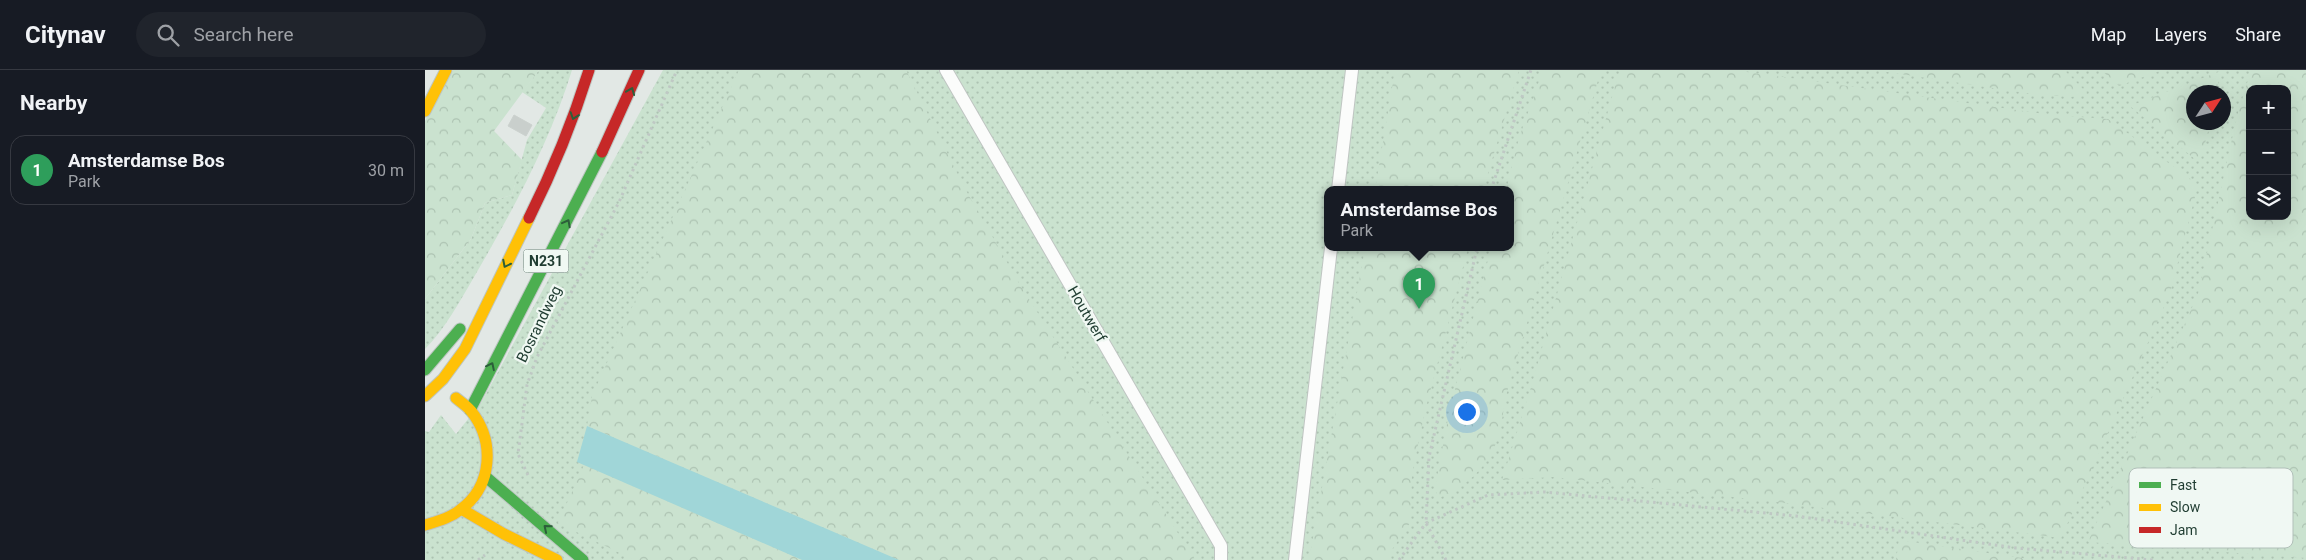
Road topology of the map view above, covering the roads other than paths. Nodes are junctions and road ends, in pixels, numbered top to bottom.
1 (446, 70) edge
2 (589, 70) edge
3 (639, 70) edge
4 (947, 70) edge
5 (1352, 70) edge
6 (425, 111) edge
7 (1338, 186) edge
8 (1331, 251) edge
9 (480, 315) junction
10 (425, 370) edge
11 (425, 383) edge
12 (438, 386) junction
13 (425, 396) edge
14 (470, 410) junction
15 (486, 476) junction
16 (463, 510) junction
17 (425, 525) edge
18 (557, 560) edge
19 (583, 560) edge
20 (1221, 560) edge
21 (1295, 560) edge

1 - 6 main road
2 -> 9 main road, N231
14 -> 3 main road, Bosrandweg / N231
4 - 20 lane, Houtwerf
5 - 7 lane
8 - 21 lane
9 - 10 main road, N231
9 - 12 main road, N231
11 - 12 main road
12 - 13 main road, N231
12 - 14 main road
14 - 15 main road
15 - 16 main road
19 -> 15 main road
16 - 17 main road
16 - 18 main road

